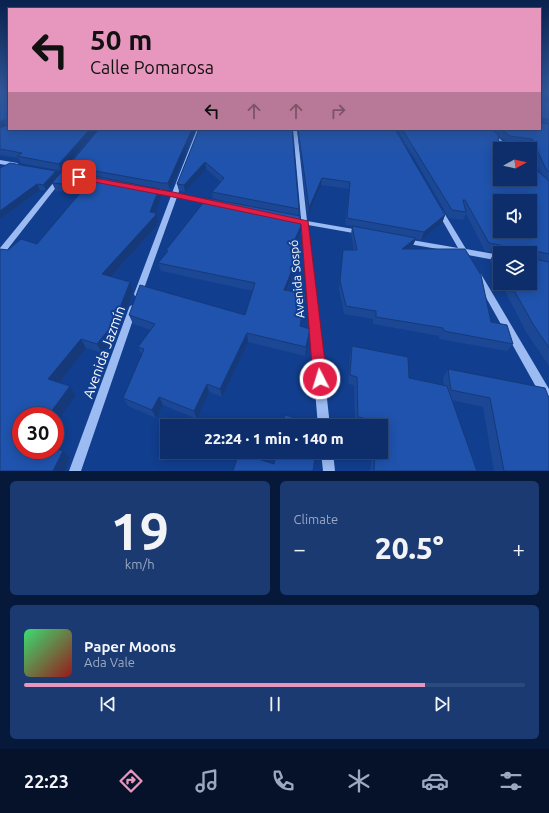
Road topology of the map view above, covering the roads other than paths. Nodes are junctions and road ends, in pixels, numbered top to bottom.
1 (199, 130) edge
2 (295, 130) edge
3 (487, 130) edge
4 (500, 142) edge
5 (78, 157) edge
6 (0, 162) edge
7 (21, 166) edge
8 (60, 173) junction
9 (72, 176) edge
10 (537, 176) edge
11 (549, 187) edge
12 (142, 189) edge
13 (173, 194) junction
14 (220, 204) edge
15 (436, 204) edge
16 (282, 218) edge
17 (305, 222) junction
18 (366, 234) edge
19 (396, 239) edge
20 (0, 253) edge
21 (466, 255) junction
22 (493, 257) edge
23 (475, 272) edge
24 (549, 399) edge
25 (323, 419) edge
26 (328, 459) edge
27 (75, 471) edge
28 (329, 471) edge

1 - 13 street, Avenida Jazmín
2 - 17 street, Avenida Sospó
3 - 4 street
5 - 8 street
6 - 7 street
8 - 9 street
8 - 20 street
10 - 11 street
12 - 13 street
13 - 14 street
13 - 27 street, Avenida Jazmín
15 - 21 street
16 - 17 street
17 - 18 street
17 - 25 street, Avenida Sospó
19 - 21 street
21 - 22 street
23 - 24 street
26 - 28 street

